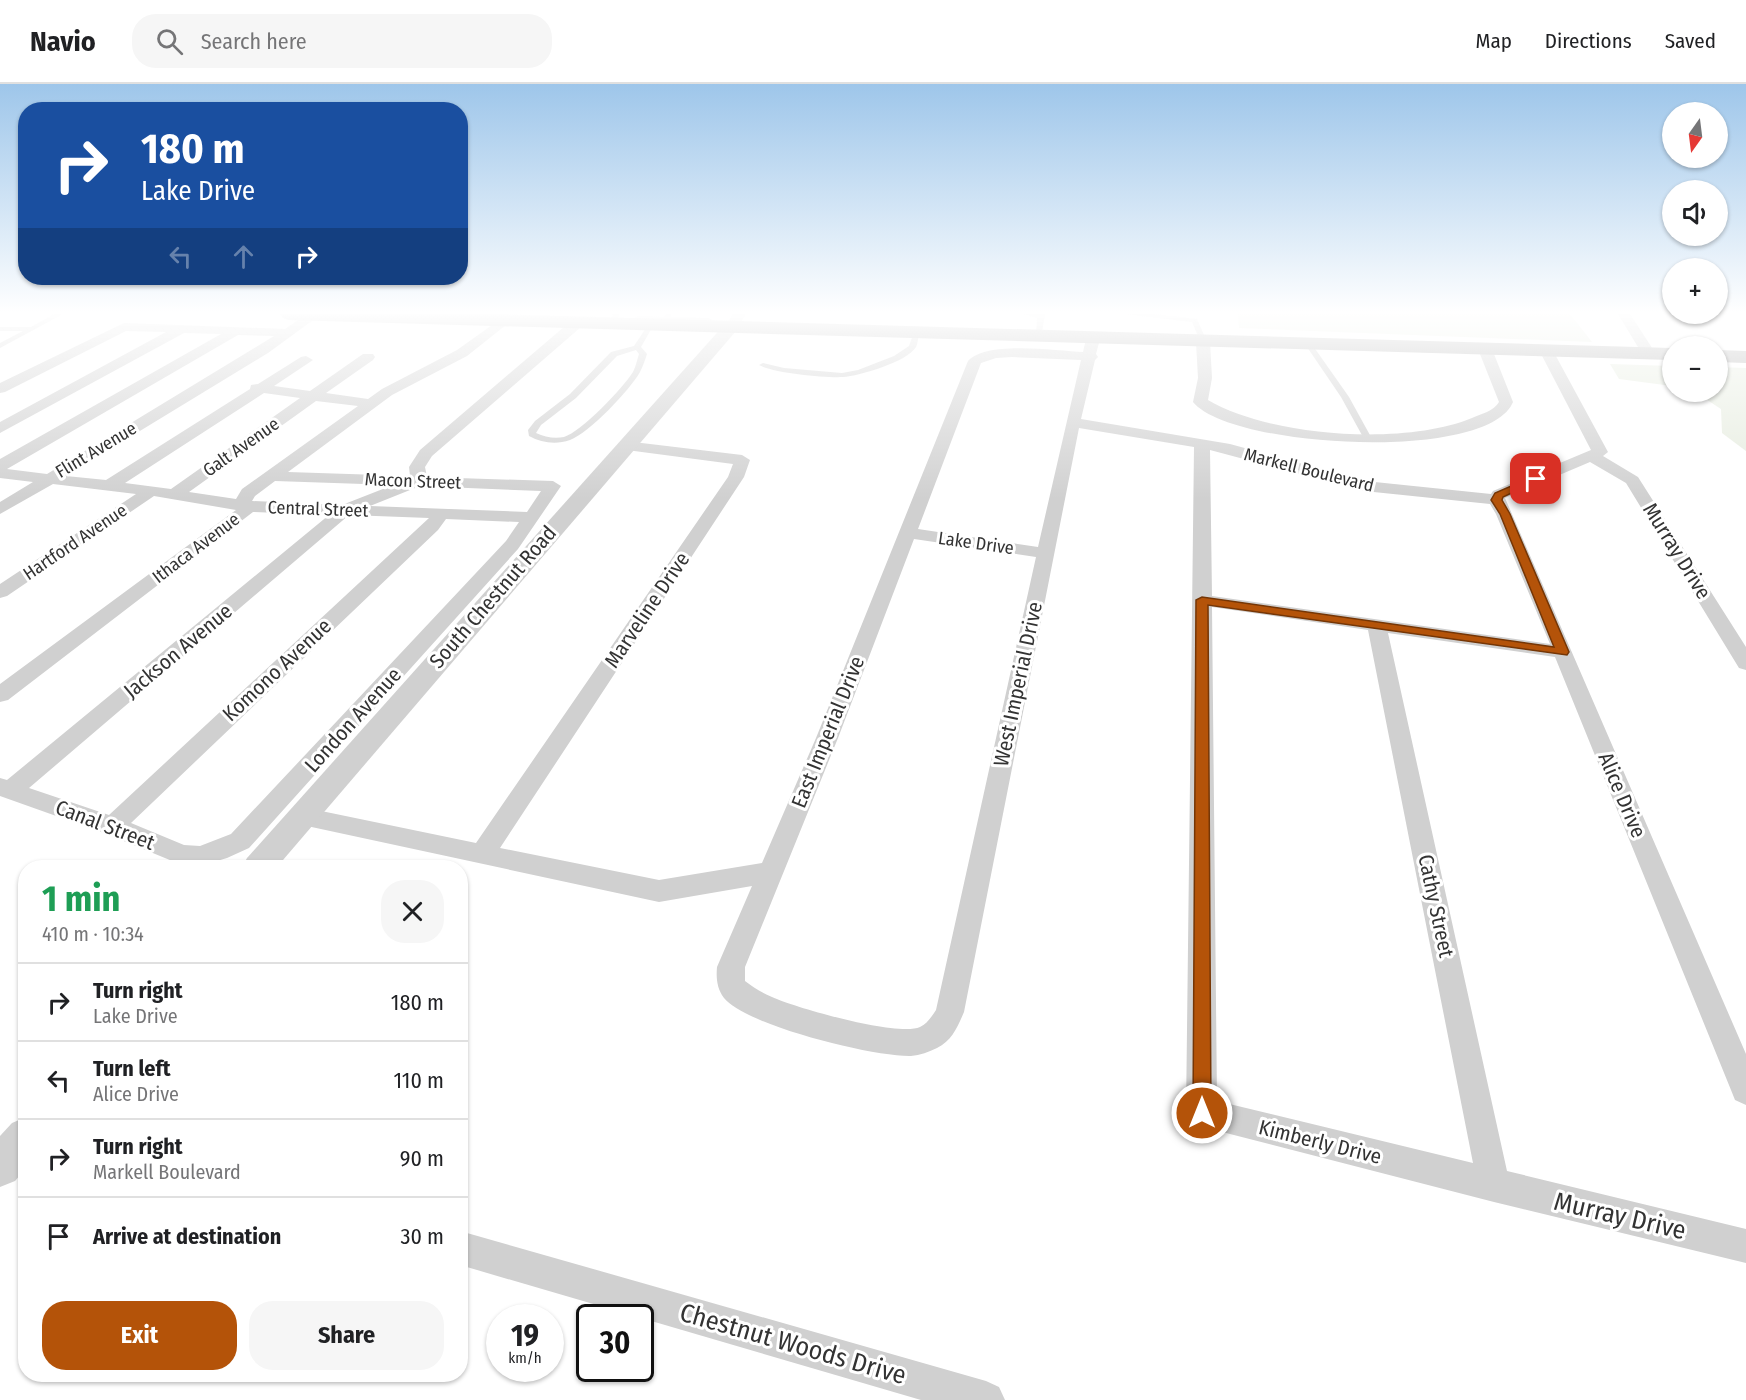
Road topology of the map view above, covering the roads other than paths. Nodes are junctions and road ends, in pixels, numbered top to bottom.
1 (27, 375) edge
2 (97, 375) edge
3 (158, 375) edge
4 (219, 375) edge
5 (281, 375) edge
6 (343, 375) edge
7 (418, 375) edge
8 (516, 375) edge
9 (593, 375) edge
10 (634, 375) edge
11 (678, 375) edge
12 (971, 375) edge
13 (1085, 375) edge
14 (1205, 375) edge
15 (1330, 375) edge
16 (1496, 375) edge
17 (1560, 375) edge
18 (210, 381) junction
19 (261, 388) junction
20 (0, 389) edge
21 (313, 397) junction
22 (370, 404) junction
23 (1073, 422) junction
24 (0, 428) edge
25 (1367, 437) junction
26 (1202, 443) junction
27 (625, 446) junction
28 (1591, 456) junction
29 (0, 466) edge
30 (0, 473) edge
31 (272, 476) junction
32 (48, 479) junction
33 (419, 481) junction
34 (110, 486) junction
35 (553, 486) joint
36 (151, 492) junction
37 (174, 495) junction
38 (1496, 500) junction
39 (242, 504) junction
40 (0, 509) edge
41 (345, 510) junction
42 (441, 514) junction
43 (530, 518) junction
44 (908, 533) junction
45 (1045, 553) junction
46 (0, 592) edge
47 (1202, 600) junction
48 (1377, 626) junction
49 (1563, 652) junction
50 (1746, 663) edge
51 (0, 695) edge
52 (5, 789) edge
53 (302, 816) junction
54 (113, 826) junction
55 (211, 853) joint
56 (482, 854) junction
57 (264, 860) edge
58 (772, 872) junction
59 (950, 1012) joint
60 (1746, 1090) edge
61 (18, 1146) edge
62 (0, 1166) edge
63 (1494, 1186) junction
64 (1746, 1246) edge
65 (468, 1250) edge
66 (986, 1400) edge

1 - 20 street
2 - 24 street
3 - 29 street
4 - 18 street, Flint Avenue
5 - 19 street, Hartford Avenue
6 - 21 street, Galt Avenue
7 - 22 street, Ithaca Avenue
8 - 33 street
9 - 10 lane
11 - 27 street, South Chestnut Road
12 - 44 street, East Imperial Drive
13 - 23 street, West Imperial Drive
14 - 25 street, Markell Boulevard
15 - 25 lane
16 - 25 street, Markell Boulevard
17 - 28 street
18 - 19 street
18 - 32 street, Flint Avenue
19 - 21 street
19 - 34 street, Hartford Avenue
21 - 22 street
21 - 37 street, Galt Avenue
22 - 31 street, Ithaca Avenue
23 - 26 street, Markell Boulevard
23 - 45 street, West Imperial Drive
26 - 38 street, Markell Boulevard
26 - 47 street, Kimberly Drive
27 - 53 street, South Chestnut Road
27 - 56 street, Marveline Drive
28 - 38 street
28 - 50 street, Murray Drive
30 - 32 street, Central Street
31 - 33 street, Macon Street
31 - 39 street, Ithaca Avenue
32 - 34 street, Central Street
32 - 40 street, Flint Avenue
33 - 35 street, Macon Street
33 - 41 street
34 - 36 street, Central Street
35 - 43 street, London Avenue
36 - 37 street, Central Street
36 - 46 street, Hartford Avenue
37 - 39 street, Central Street
38 - 49 street, Alice Drive
39 - 41 street, Central Street
39 - 51 street, Ithaca Avenue
41 - 42 street, Central Street
41 - 52 street, Jackson Avenue
42 - 43 street, Central Street
42 - 54 street, Komono Avenue
43 - 55 street, London Avenue
44 - 45 street, Lake Drive
44 - 58 street, East Imperial Drive
45 - 59 street, West Imperial Drive
47 - 48 street
47 - 63 street, Kimberly Drive
48 - 49 street
48 - 63 street, Cathy Street
49 - 60 street, Alice Drive
52 - 54 street, Canal Street
53 - 56 street
53 - 57 street, South Chestnut Road
54 - 55 street, Canal Street
56 - 58 street
58 - 59 street, East Imperial Drive
61 - 62 street
63 - 64 street, Murray Drive
65 - 66 street, Chestnut Woods Drive

